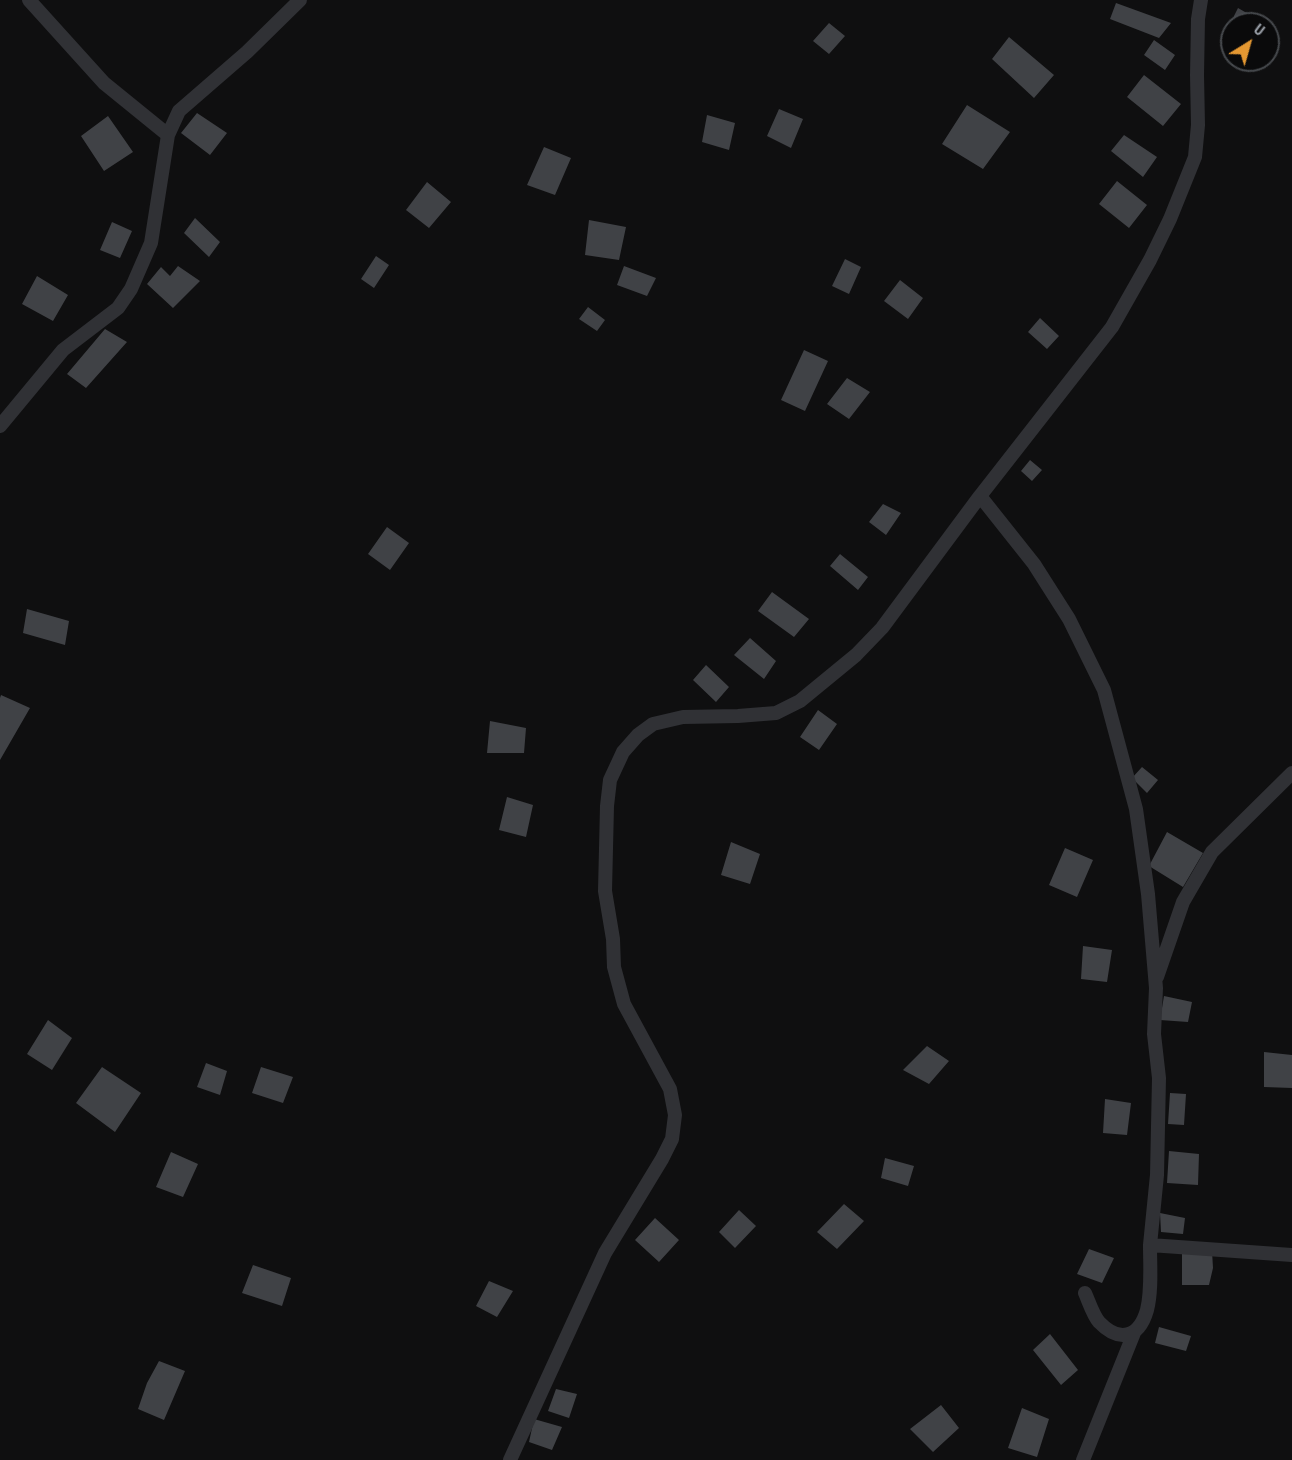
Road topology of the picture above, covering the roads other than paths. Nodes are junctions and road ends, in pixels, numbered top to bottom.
1 (29, 0) edge
2 (300, 0) edge
3 (1201, 0) edge
4 (168, 135) junction
5 (0, 426) edge
6 (980, 496) junction
7 (1292, 773) edge
8 (1156, 983) junction
9 (1150, 1245) junction
10 (1292, 1255) edge
11 (1085, 1293) dead end
12 (1134, 1334) junction
13 (510, 1460) edge
14 (1083, 1460) edge

1 - 4 street
2 - 4 street
3 - 6 street
4 - 5 street
6 - 8 street
6 - 13 street
7 - 8 street
8 - 9 street
9 - 10 street
9 - 12 street
11 - 12 street
12 - 14 street

